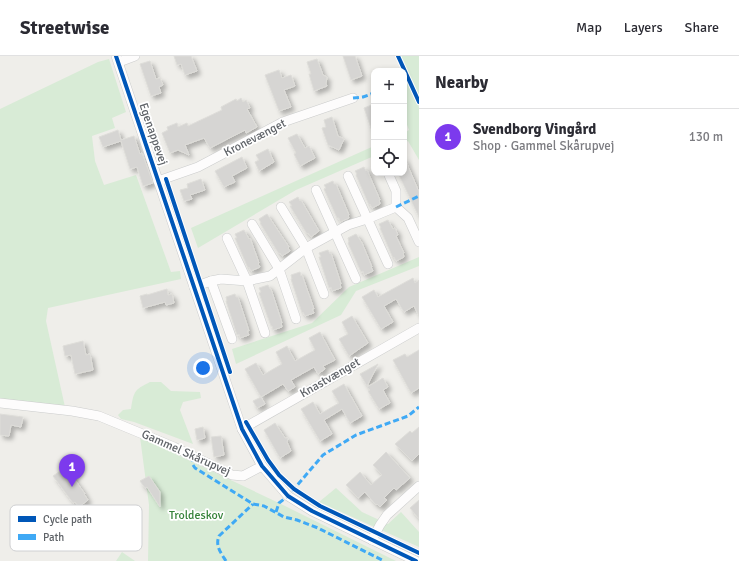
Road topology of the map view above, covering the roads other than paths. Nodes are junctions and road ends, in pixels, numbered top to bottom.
1 (135, 56) edge
2 (118, 59) edge
3 (353, 98) dead end
4 (348, 176) dead end
5 (389, 176) edge
6 (158, 181) junction
7 (316, 190) dead end
8 (281, 207) dead end
9 (396, 207) junction
10 (367, 219) junction
11 (252, 224) dead end
12 (336, 233) junction
13 (227, 238) dead end
14 (419, 242) edge
15 (306, 248) junction
16 (388, 264) dead end
17 (279, 269) junction
18 (356, 278) dead end
19 (212, 281) junction
20 (247, 281) junction
21 (194, 287) junction
22 (324, 294) dead end
23 (296, 319) dead end
24 (419, 328) edge
25 (265, 333) dead end
26 (232, 339) dead end
27 (0, 403) edge
28 (242, 429) junction
29 (262, 466) junction
30 (419, 486) edge
31 (372, 540) junction
32 (416, 561) edge

1 - 2 street
2 - 6 street, Egenappevej
3 - 6 street, Kronevænget
4 - 10 street
5 - 9 street
6 - 21 street, Egenappevej
7 - 12 street
8 - 15 street
9 - 10 street
9 - 14 street
10 - 12 street
10 - 16 street
11 - 17 street
12 - 15 street
12 - 18 street
13 - 20 street
15 - 17 street
15 - 22 street
17 - 20 street
17 - 23 street
19 - 20 street
19 - 21 street
19 - 26 street
20 - 25 street
21 - 28 street, Egenappevej
24 - 28 street, Knastvænget
27 - 29 street, Gammel Skårupvej
28 - 29 street, Egenappevej
29 - 31 street
30 - 31 street
31 - 32 street

